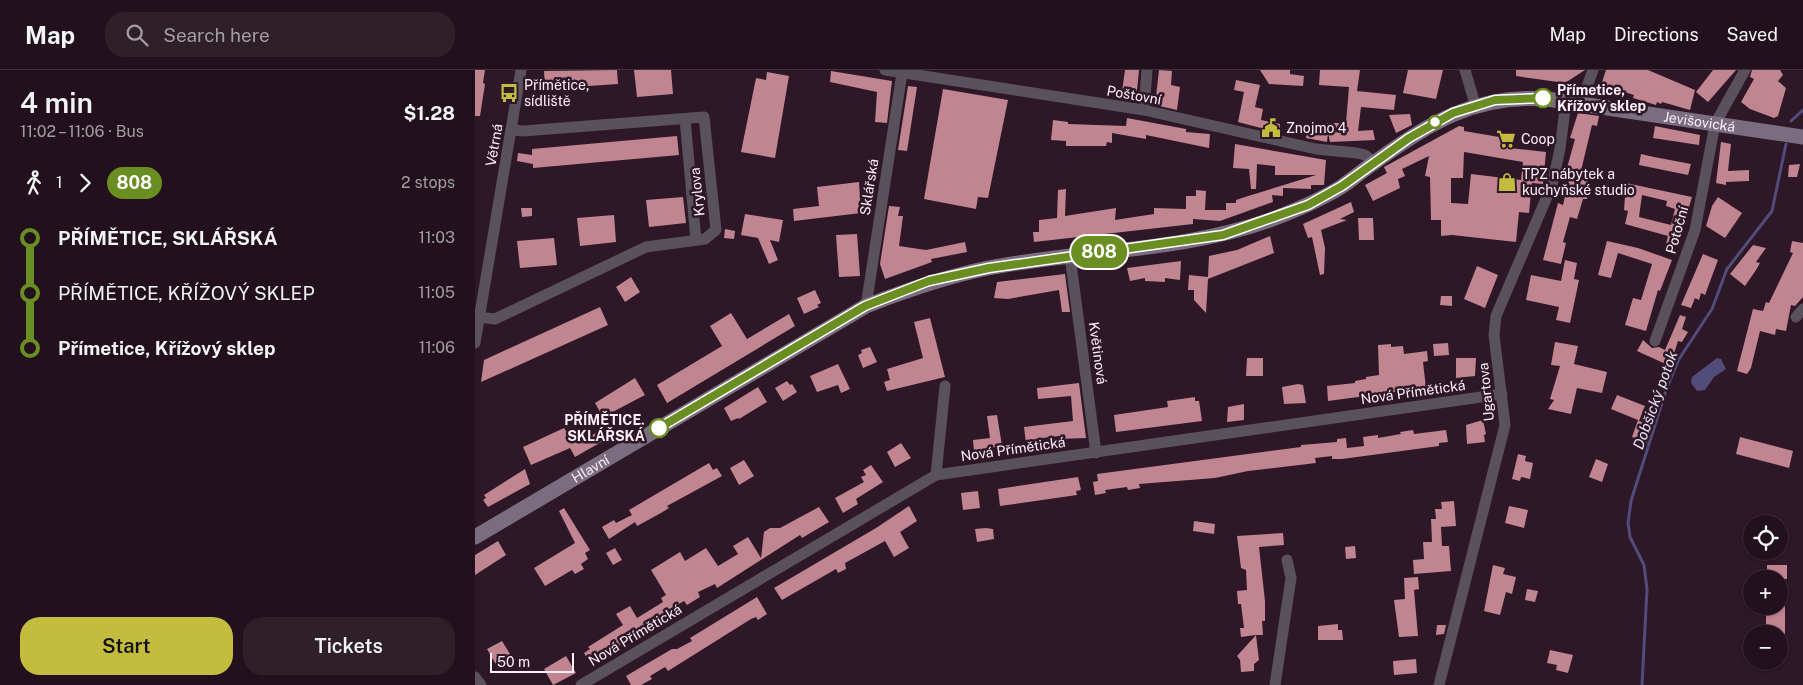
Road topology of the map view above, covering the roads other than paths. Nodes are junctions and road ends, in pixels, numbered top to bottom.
1 (521, 70) edge
2 (885, 70) edge
3 (1147, 70) edge
4 (1465, 70) edge
5 (1593, 70) edge
6 (1745, 70) edge
7 (902, 73) junction
8 (1573, 102) junction
9 (1475, 104) junction
10 (1144, 110) junction
11 (685, 119) junction
12 (1715, 124) junction
13 (512, 130) junction
14 (1803, 136) edge
15 (1374, 162) junction
16 (696, 240) junction
17 (1070, 256) junction
18 (865, 306) junction
19 (479, 317) junction
20 (1655, 341) dead end
21 (475, 343) edge
22 (945, 386) dead end
23 (1502, 394) junction
24 (1096, 453) junction
25 (936, 475) junction
26 (475, 537) edge
27 (1287, 560) dead end
28 (475, 677) edge
29 (481, 685) edge
30 (581, 685) edge
31 (1275, 685) edge
32 (1439, 685) edge

1 - 13 street, Větrná
2 - 7 street, Poštovní
3 - 10 street
4 - 9 street
5 - 8 street, Ugartova
6 - 12 street, Potoční
7 - 10 street, Poštovní
7 - 18 street, Sklářská
8 - 9 main road, Jevišovická
8 - 12 main road, Jevišovická
8 - 23 street, Ugartova
9 - 15 main road, Hlavní
10 - 15 street, Poštovní
11 - 13 street, Krylova
11 - 16 street
11 - 16 street, Krylova
12 - 14 main road, Jevišovická
12 - 20 street, Potoční
13 - 19 street, Větrná
15 - 17 main road, Hlavní
16 - 19 street, Krylova
17 - 18 main road, Hlavní
17 - 24 street, Květinová
18 - 26 main road, Hlavní
19 - 21 street, Větrná
22 - 25 street
23 - 24 street, Nová Přímětická
23 - 32 street, Ugartova
24 - 25 street, Nová Přímětická
25 - 30 street, Nová Přímětická
27 - 31 street
28 - 29 street

